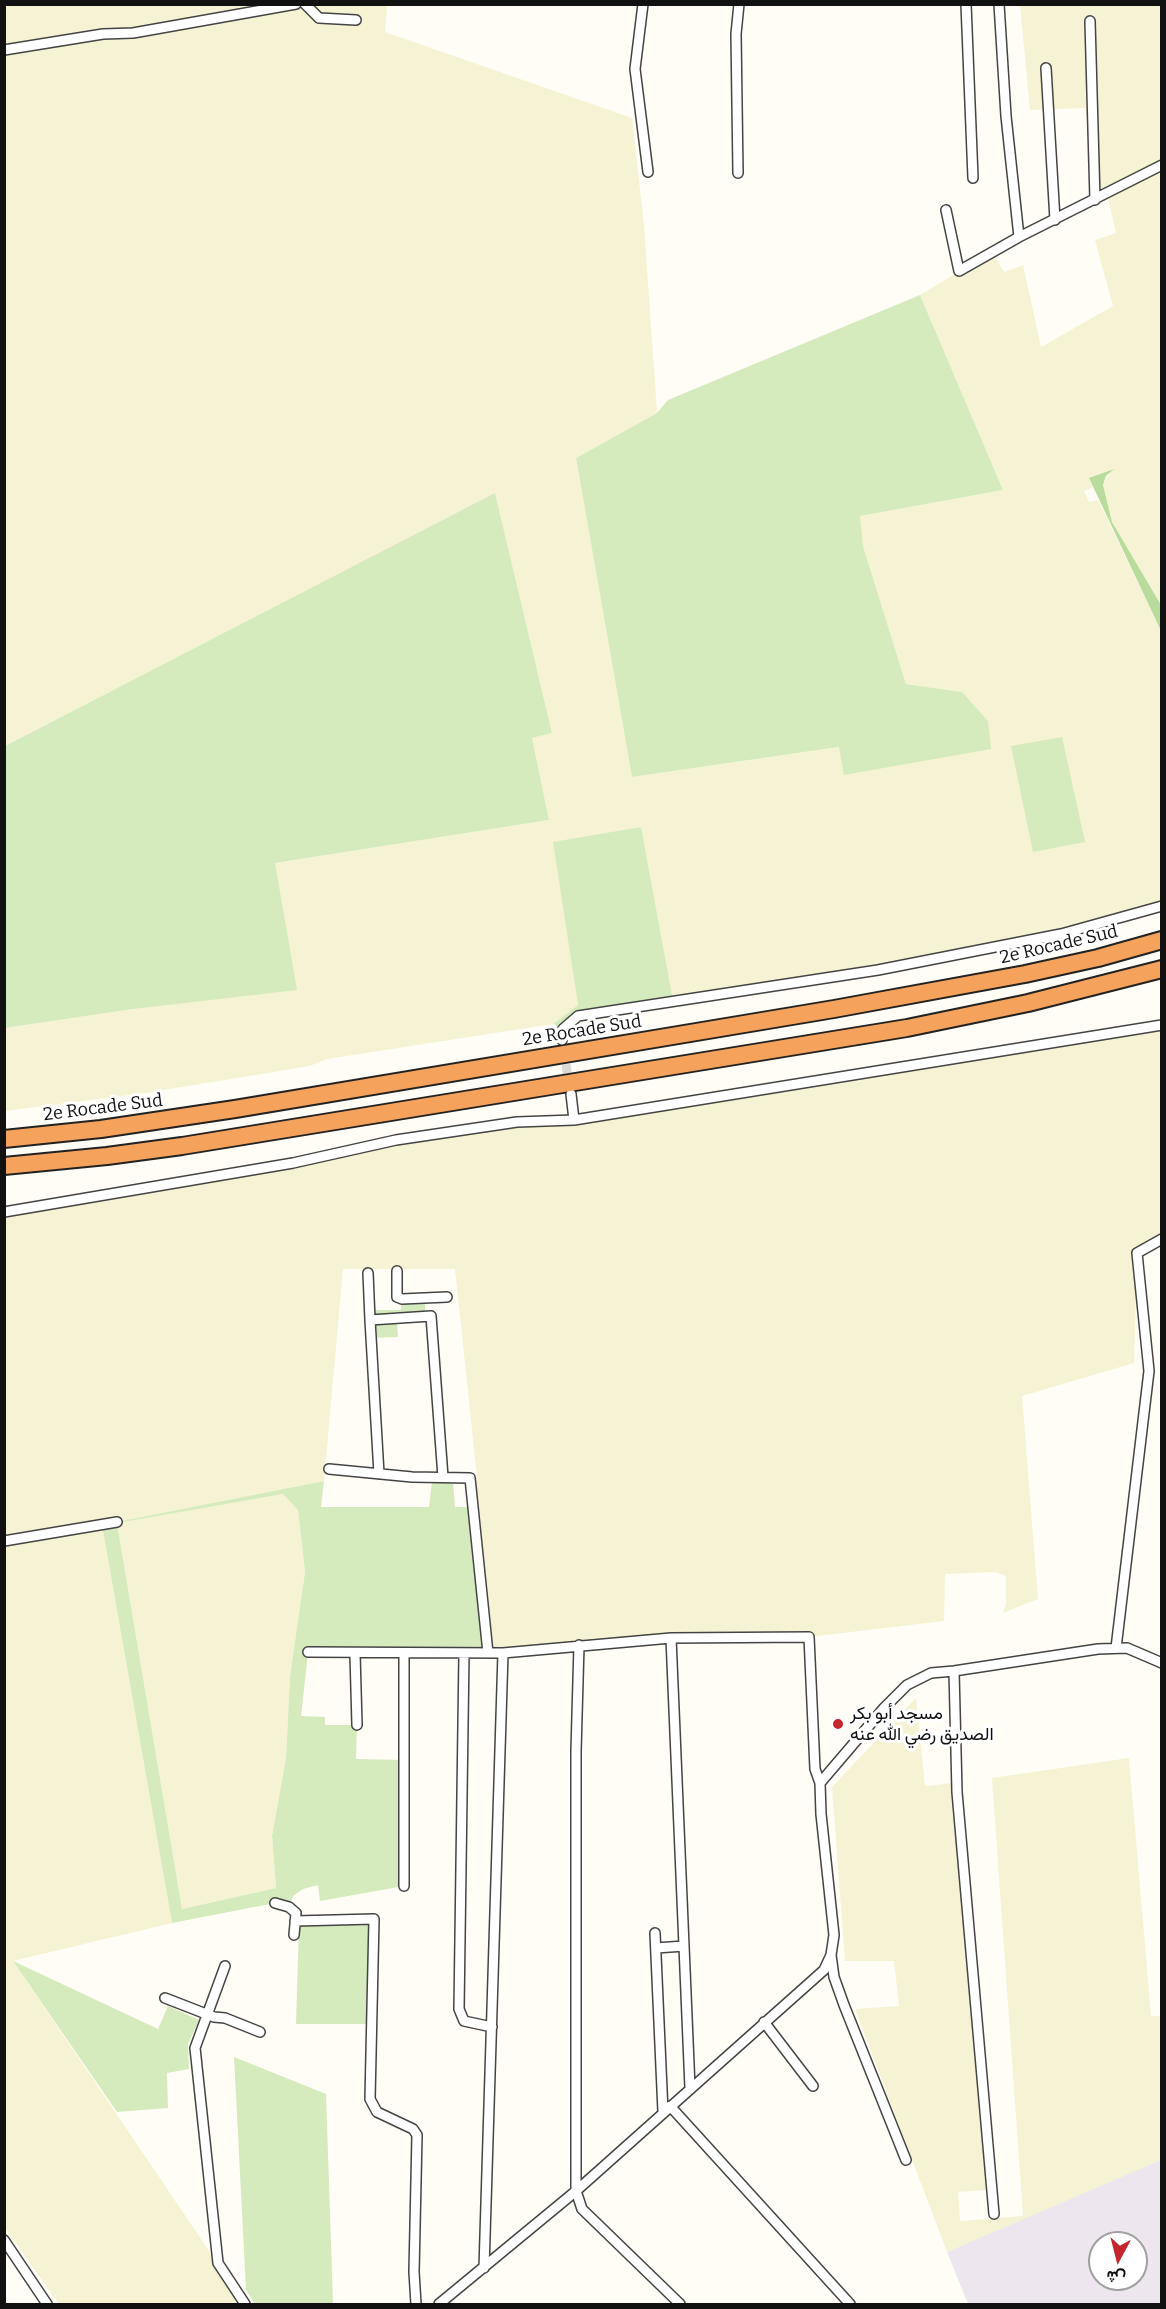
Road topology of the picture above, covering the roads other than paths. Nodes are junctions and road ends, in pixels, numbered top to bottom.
1 (296, 4) edge
2 (305, 4) edge
3 (643, 4) edge
4 (739, 4) edge
5 (966, 4) edge
6 (999, 4) edge
7 (356, 20) dead end
8 (1090, 21) dead end
9 (4, 50) edge
10 (1046, 68) dead end
11 (1161, 165) edge
12 (648, 172) dead end
13 (738, 173) dead end
14 (973, 178) dead end
15 (1095, 200) junction
16 (946, 210) dead end
17 (1055, 220) junction
18 (1019, 237) junction
19 (1161, 906) edge
20 (1161, 940) edge
21 (1161, 969) edge
22 (1161, 1025) edge
23 (562, 1040) tunnel mouth
24 (571, 1094) tunnel mouth
25 (574, 1120) junction
26 (4, 1139) edge
27 (4, 1166) edge
28 (4, 1212) edge
29 (1161, 1239) edge
30 (398, 1271) dead end
31 (368, 1273) dead end
32 (447, 1297) dead end
33 (425, 1298) junction
34 (426, 1317) junction
35 (370, 1320) junction
36 (329, 1469) dead end
37 (379, 1474) junction
38 (443, 1477) junction
39 (117, 1522) dead end
40 (4, 1541) edge
41 (670, 1638) junction
42 (579, 1645) junction
43 (1116, 1648) junction
44 (308, 1652) dead end
45 (404, 1653) junction
46 (464, 1653) junction
47 (488, 1653) junction
48 (503, 1653) junction
49 (355, 1654) junction
50 (1161, 1663) edge
51 (954, 1671) junction
52 (357, 1725) dead end
53 (820, 1783) junction
54 (404, 1886) dead end
55 (275, 1903) dead end
56 (295, 1921) junction
57 (655, 1933) dead end
58 (294, 1935) dead end
59 (684, 1946) junction
60 (656, 1948) junction
61 (831, 1955) junction
62 (225, 1966) dead end
63 (165, 1998) dead end
64 (207, 2014) junction
65 (764, 2022) junction
66 (492, 2027) junction
67 (260, 2032) dead end
68 (813, 2086) dead end
69 (690, 2088) junction
70 (666, 2109) junction
71 (906, 2160) dead end
72 (576, 2191) junction
73 (994, 2214) dead end
74 (4, 2240) edge
75 (484, 2268) junction
76 (47, 2304) edge
77 (245, 2304) edge
78 (416, 2304) edge
79 (439, 2304) edge
80 (680, 2304) edge
81 (850, 2304) edge

1 - 9 street
2 - 7 street
3 - 12 street
4 - 13 street
5 - 14 street
6 - 18 street
8 - 15 street
10 - 17 street
11 - 15 street
15 - 17 street
16 - 18 street
17 - 18 street
19 - 23 street
20 - 26 highway, 2e Rocade Sud
21 - 27 highway
22 - 25 street
24 - 25 street
25 - 28 street
29 - 43 street
30 - 33 street
31 - 35 street
32 - 33 street
33 - 34 street
34 - 35 street
34 - 38 street
35 - 37 street
36 - 37 street
37 - 38 street
38 - 47 street
39 - 40 street
41 - 42 street
41 - 53 street
41 - 59 street
42 - 48 street
42 - 72 street
43 - 50 street
43 - 51 street
44 - 49 street
45 - 46 street
45 - 49 street
45 - 54 street
46 - 47 street
46 - 66 street
47 - 48 street
48 - 66 street
49 - 52 street
51 - 53 street
51 - 73 street
53 - 61 street
55 - 56 street
56 - 58 street
56 - 78 street
57 - 60 street
59 - 60 street
59 - 69 street
60 - 70 street
61 - 65 street
61 - 71 street
62 - 64 street
63 - 64 street
64 - 67 street
64 - 77 street
65 - 68 street
65 - 69 street
66 - 75 street
69 - 70 street
70 - 72 street
70 - 81 street
72 - 75 street
72 - 80 street
74 - 76 street
75 - 79 street

